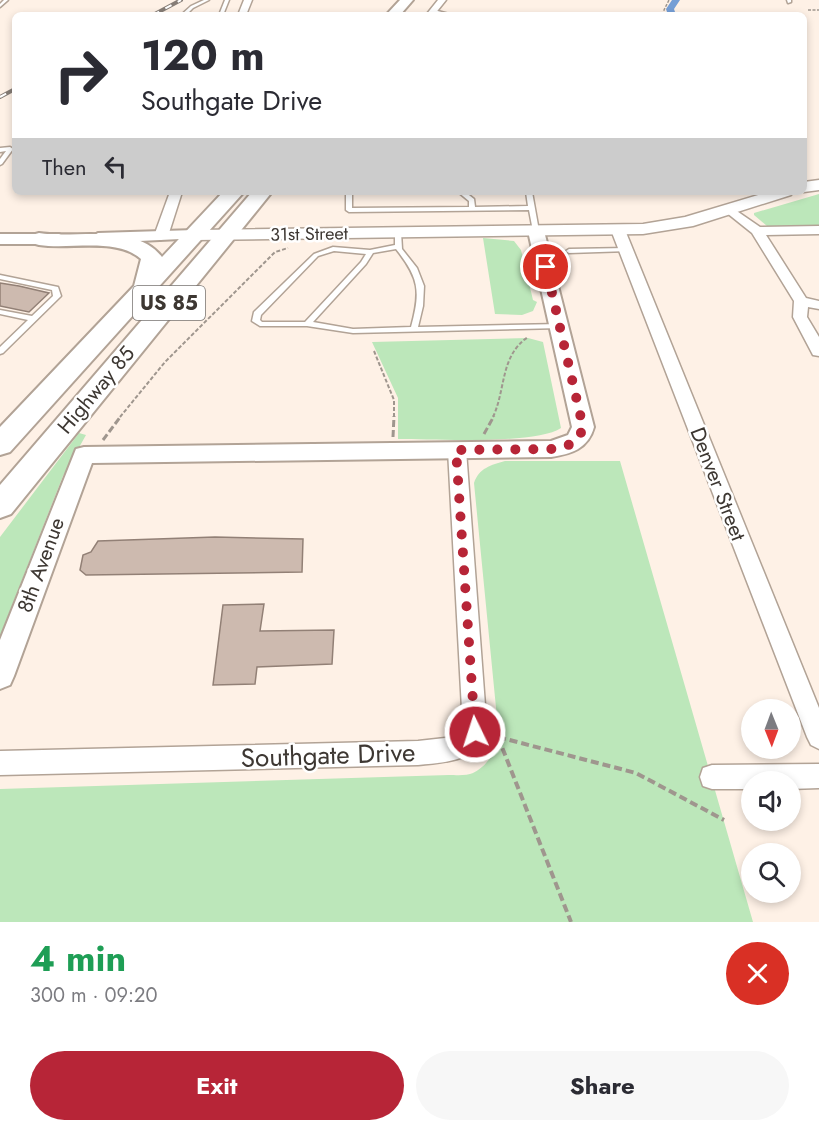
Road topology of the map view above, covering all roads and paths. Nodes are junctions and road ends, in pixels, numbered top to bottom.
1 (207, 0) edge
2 (407, 0) edge
3 (442, 0) edge
4 (427, 9) edge
5 (808, 10) dead end
6 (819, 10) edge
7 (186, 12) edge
8 (396, 12) edge
9 (0, 150) edge
10 (0, 164) edge
11 (175, 195) edge
12 (231, 195) edge
13 (259, 195) edge
14 (349, 195) edge
15 (465, 195) edge
16 (475, 195) edge
17 (530, 195) edge
18 (775, 195) edge
19 (472, 200) junction
20 (532, 208) junction
21 (472, 209) junction
22 (728, 209) junction
23 (618, 230) junction
24 (819, 230) edge
25 (536, 231) junction
26 (757, 231) junction
27 (195, 235) junction
28 (225, 235) junction
29 (161, 236) junction
30 (0, 239) edge
31 (39, 239) junction
32 (398, 239) junction
33 (290, 247) dead end
34 (627, 250) junction
35 (570, 251) dead end
36 (370, 252) junction
37 (4, 280) edge
38 (145, 286) junction
39 (819, 305) edge
40 (801, 309) junction
41 (0, 312) edge
42 (33, 319) junction
43 (307, 324) junction
44 (561, 326) junction
45 (414, 329) junction
46 (531, 335) dead end
47 (0, 351) edge
48 (374, 351) dead end
49 (819, 351) edge
50 (480, 441) dead end
51 (0, 445) edge
52 (456, 450) junction
53 (392, 451) junction
54 (84, 455) junction
55 (0, 506) edge
56 (0, 676) edge
57 (819, 737) edge
58 (0, 763) edge
59 (819, 776) edge
60 (712, 777) dead end
61 (724, 820) dead end
62 (571, 922) edge

1 - 7 lane
2 - 8 highway
3 - 4 street
5 - 6 path
9 - 10 lane
11 - 29 street
12 - 27 highway, Highway 85 / US 85
13 - 28 highway, Highway 85 / US 85
14 - 21 lane
15 - 19 lane
16 - 19 lane
17 - 20 lane
18 - 22 main road, 31st Street
19 - 21 lane
20 - 21 lane
20 - 25 lane
22 - 23 main road, 31st Street
22 - 26 street
23 - 25 main road, 31st Street
23 - 34 street, Denver Street
24 - 26 street
25 - 32 main road, 31st Street
25 - 44 street
26 - 40 street
27 - 28 main road, 31st Street
27 - 29 street, 31st Street
27 - 38 highway, Highway 85 / US 85
28 - 32 main road, 31st Street
28 - 55 highway, Highway 85 / US 85
29 - 31 street, 31st Street
30 - 31 street, 31st Street
31 - 38 highway
32 - 36 lane
32 - 45 lane
33 - 54 path
34 - 35 lane
34 - 57 street, Denver Street
36 - 43 lane
36 - 43 lane
37 - 42 lane
38 - 51 highway, Highway 85 / US 85
39 - 40 street
40 - 49 street
41 - 42 lane
42 - 47 lane
43 - 45 lane
44 - 45 lane
44 - 52 street
46 - 50 path
48 - 53 path
52 - 53 street
52 - 58 street, Southgate Drive
53 - 54 street
54 - 56 street, 8th Avenue
59 - 60 street
61 - 62 path

